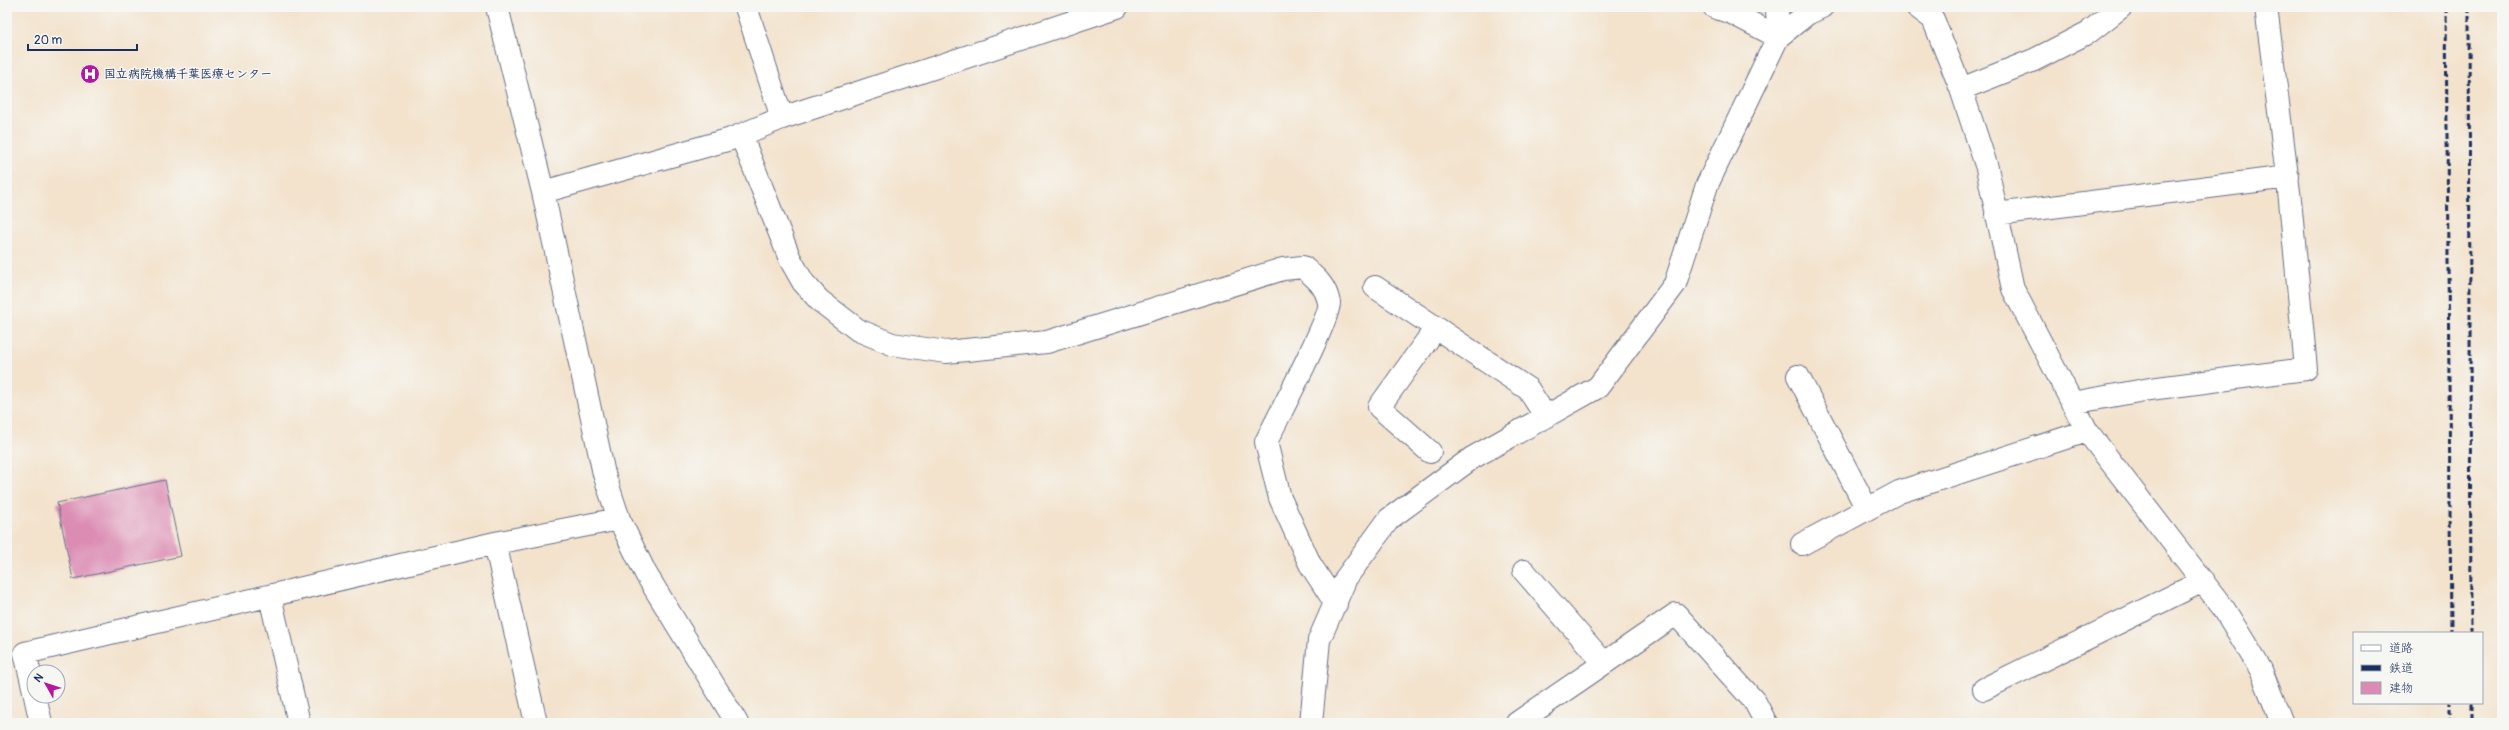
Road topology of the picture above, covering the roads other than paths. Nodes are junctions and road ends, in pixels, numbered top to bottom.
1 (497, 7) edge
2 (746, 7) edge
3 (1117, 7) edge
4 (1714, 7) edge
5 (1777, 7) edge
6 (1822, 7) edge
7 (1917, 7) edge
8 (2121, 7) edge
9 (2266, 7) edge
10 (1778, 37) junction
11 (1961, 89) junction
12 (782, 118) junction
13 (741, 135) junction
14 (2288, 177) junction
15 (543, 192) junction
16 (1996, 214) junction
17 (1375, 287) dead end
18 (1436, 328) junction
19 (1798, 376) dead end
20 (2072, 403) junction
21 (1546, 417) junction
22 (2087, 431) junction
23 (1430, 452) dead end
24 (1867, 509) junction
25 (619, 520) junction
26 (495, 543) junction
27 (1802, 544) dead end
28 (1524, 571) dead end
29 (2203, 581) junction
30 (270, 596) junction
31 (1336, 604) junction
32 (1604, 663) junction
33 (28, 664) edge
34 (1984, 689) dead end
35 (37, 704) edge
36 (41, 723) edge
37 (299, 723) edge
38 (536, 723) edge
39 (737, 723) edge
40 (1311, 723) edge
41 (1517, 723) edge
42 (1766, 723) edge
43 (2282, 723) edge

1 - 15 street
2 - 12 street
3 - 12 street
4 - 10 street
5 - 10 street
6 - 10 street
7 - 11 street
8 - 11 street
9 - 14 street
10 - 21 street
11 - 16 street
12 - 13 street
13 - 15 street
13 - 31 street
14 - 16 street
14 - 20 street
15 - 25 street
16 - 20 street
17 - 18 street
18 - 21 street
18 - 23 street
19 - 24 street
20 - 22 street
21 - 31 street
22 - 24 street
22 - 29 street
24 - 27 street
25 - 26 street
25 - 39 street
26 - 30 street
26 - 38 street
28 - 32 street
29 - 34 street
29 - 43 street
30 - 33 street
30 - 37 street
31 - 40 street
32 - 41 street
32 - 42 street
35 - 36 street

